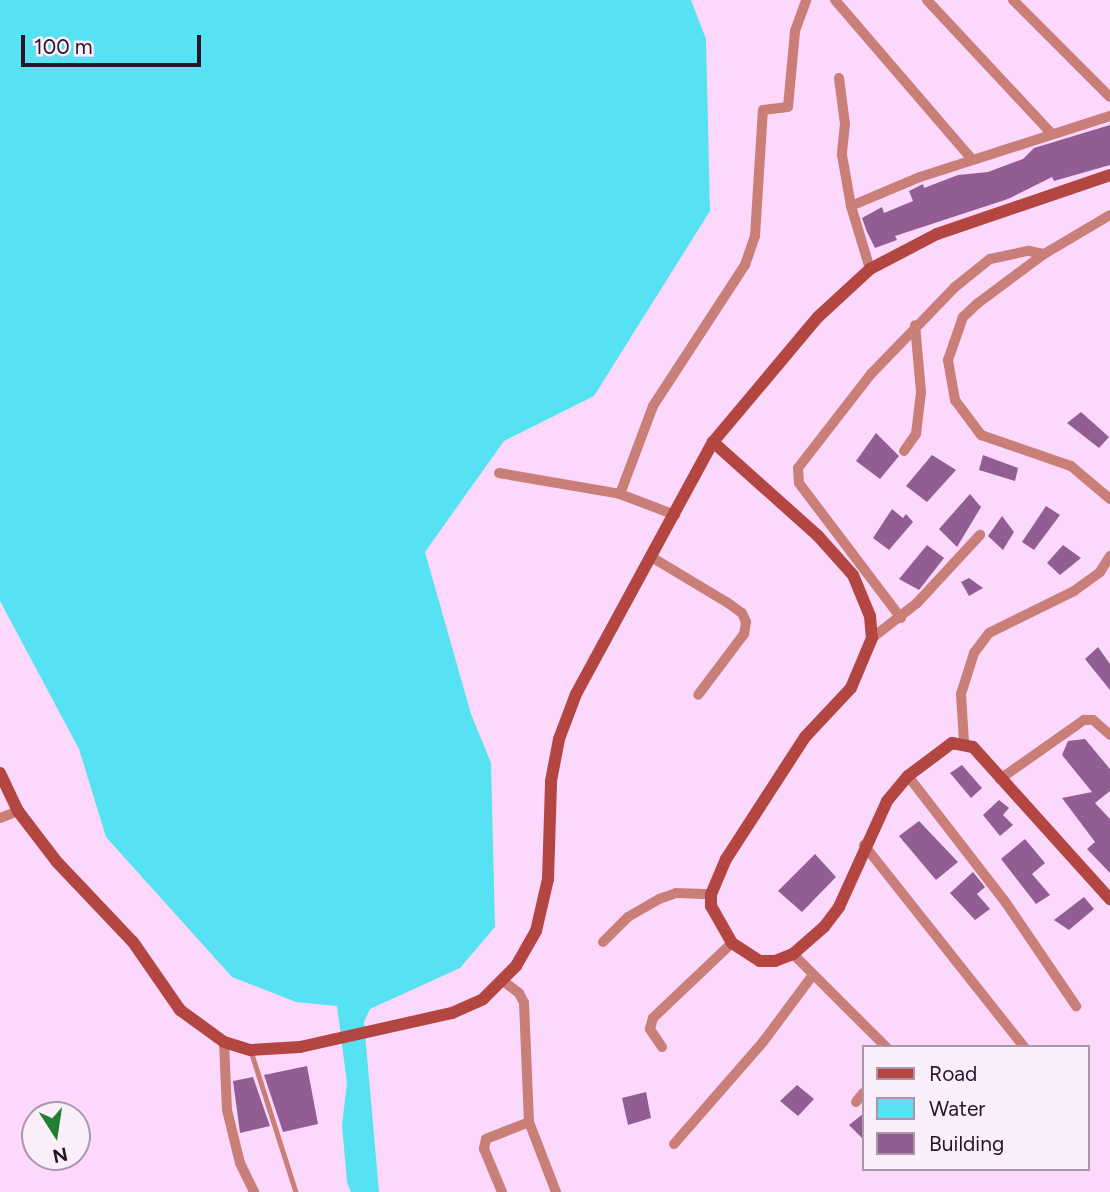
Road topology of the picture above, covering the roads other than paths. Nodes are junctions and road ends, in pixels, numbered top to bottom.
1 (806, 0) edge
2 (835, 0) edge
3 (927, 0) edge
4 (1013, 0) edge
5 (839, 78) dead end
6 (1110, 97) edge
7 (1110, 116) edge
8 (1051, 133) junction
9 (972, 159) junction
10 (1110, 175) edge
11 (851, 206) junction
12 (1110, 215) edge
13 (1044, 254) junction
14 (870, 269) junction
15 (915, 325) junction
16 (713, 442) junction
17 (904, 451) dead end
18 (499, 473) dead end
19 (620, 494) junction
20 (1109, 496) edge
21 (675, 515) junction
22 (980, 535) dead end
23 (1110, 556) edge
24 (653, 558) junction
25 (901, 618) junction
26 (872, 638) junction
27 (698, 695) dead end
28 (1110, 735) edge
29 (964, 742) junction
30 (0, 773) edge
31 (908, 776) junction
32 (1000, 779) junction
33 (18, 811) junction
34 (0, 818) edge
35 (864, 845) junction
36 (711, 894) junction
37 (1110, 899) edge
38 (603, 942) dead end
39 (732, 943) junction
40 (793, 954) junction
41 (812, 976) junction
42 (503, 981) junction
43 (1076, 1006) dead end
44 (224, 1042) junction
45 (884, 1045) edge
46 (1022, 1045) edge
47 (662, 1047) dead end
48 (251, 1050) junction
49 (862, 1094) edge
50 (856, 1102) dead end
51 (529, 1122) junction
52 (674, 1144) dead end
53 (254, 1192) edge
54 (296, 1192) edge
55 (502, 1192) edge
56 (556, 1192) edge

1 - 19 street
2 - 9 street
3 - 8 street
4 - 6 street
5 - 11 street
7 - 8 street
8 - 9 street
9 - 11 street
10 - 14 street
11 - 14 street
12 - 13 street
13 - 15 street
13 - 20 street
14 - 16 street
15 - 17 street
15 - 25 street
16 - 21 street
16 - 26 street
18 - 19 street
19 - 21 street
21 - 24 street
22 - 25 street
23 - 29 street
24 - 27 street
24 - 42 street
25 - 26 street
26 - 36 street
28 - 32 street
29 - 31 street
29 - 32 street
30 - 33 street
31 - 35 street
31 - 43 street
32 - 37 street
33 - 34 street
33 - 44 street
35 - 40 street
35 - 46 street
36 - 38 street
36 - 39 street
39 - 40 street
39 - 47 street
40 - 41 street
41 - 45 street
41 - 52 street
42 - 48 street
42 - 51 street
44 - 48 street
44 - 53 street
48 - 54 lane
49 - 50 street
51 - 55 street
51 - 56 street

